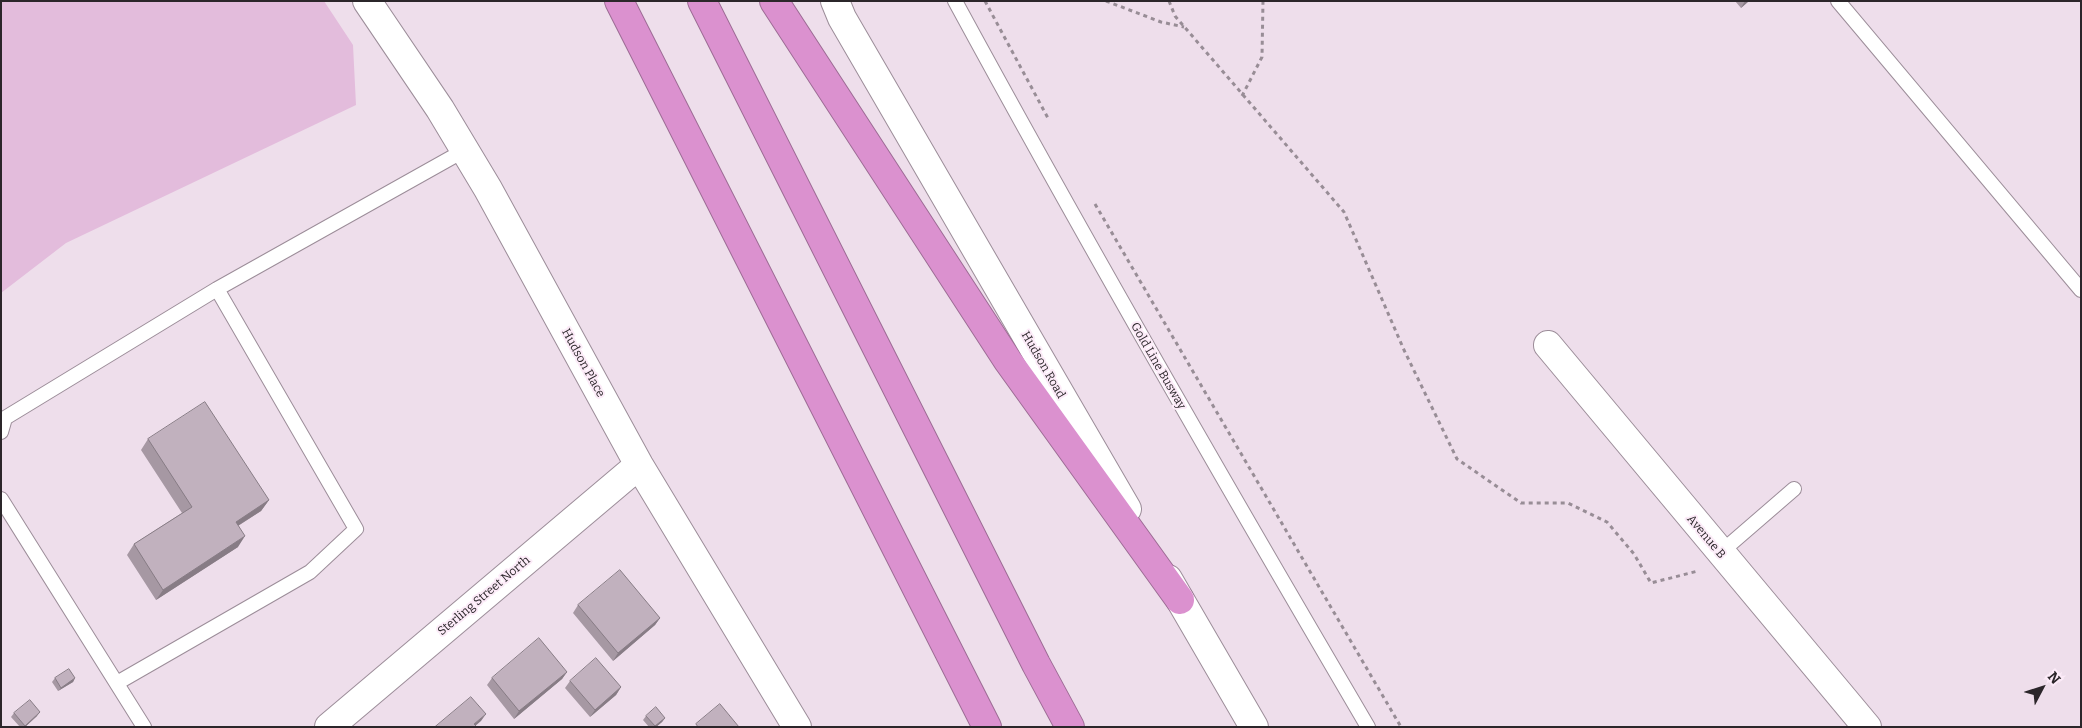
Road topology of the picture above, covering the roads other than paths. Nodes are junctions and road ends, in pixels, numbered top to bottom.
1 (368, 1) edge
2 (619, 1) edge
3 (702, 1) edge
4 (774, 1) edge
5 (835, 1) edge
6 (955, 1) edge
7 (1838, 1) edge
8 (464, 150) junction
9 (217, 289) junction
10 (2081, 290) edge
11 (1548, 345) dead end
12 (1, 432) edge
13 (639, 465) junction
14 (1794, 489) dead end
15 (1, 499) edge
16 (1720, 553) junction
17 (1180, 600) junction
18 (116, 683) junction
19 (144, 727) edge
20 (329, 727) edge
21 (797, 727) edge
22 (987, 727) edge
23 (1070, 727) edge
24 (1254, 727) edge
25 (1368, 727) edge
26 (1866, 727) edge

1 - 8 street, Hudson Place
2 - 22 highway
3 - 23 highway
4 - 17 highway
5 - 17 street, Hudson Road
6 - 25 lane, Gold Line Busway
7 - 10 lane
8 - 9 lane
8 - 13 street, Hudson Place
9 - 12 lane
9 - 18 lane
11 - 16 street, Avenue B
13 - 20 street, Sterling Street North
13 - 21 street, Hudson Place
14 - 16 lane
15 - 18 lane
16 - 26 street, Avenue B
17 - 24 street, Hudson Road
18 - 19 lane

